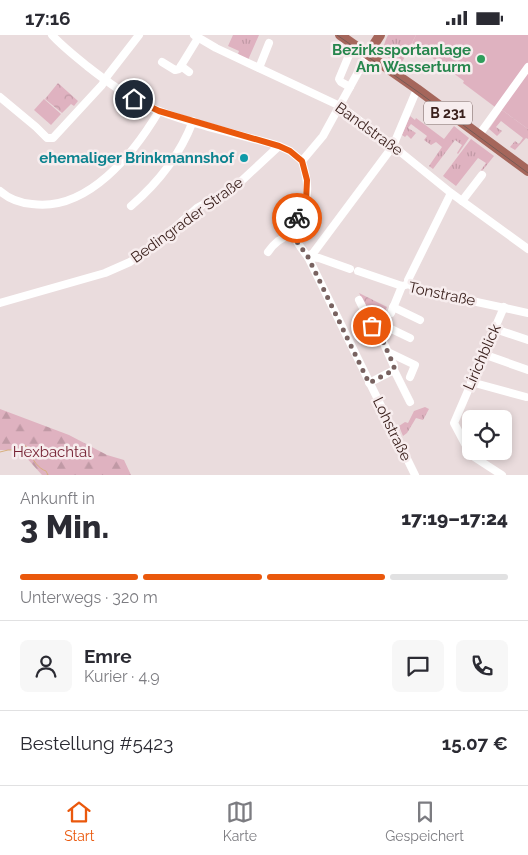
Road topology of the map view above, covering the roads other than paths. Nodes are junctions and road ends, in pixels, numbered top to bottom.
1 (52, 35) edge
2 (138, 35) edge
3 (340, 35) edge
4 (380, 35) edge
5 (196, 36) edge
6 (269, 43) dead end
7 (349, 55) dead end
8 (367, 57) junction
9 (162, 62) dead end
10 (181, 66) junction
11 (528, 67) edge
12 (259, 68) junction
13 (189, 72) dead end
14 (105, 80) junction
15 (350, 87) junction
16 (417, 89) junction
17 (0, 97) edge
18 (340, 106) junction
19 (159, 111) junction
20 (193, 121) junction
21 (478, 135) junction
22 (279, 146) junction
23 (393, 146) junction
24 (302, 161) junction
25 (528, 171) edge
26 (482, 175) dead end
27 (0, 191) edge
28 (451, 193) junction
29 (462, 201) junction
30 (131, 207) dead end
31 (292, 235) junction
32 (528, 249) edge
33 (268, 252) dead end
34 (308, 257) junction
35 (406, 285) junction
36 (359, 300) dead end
37 (0, 303) edge
38 (504, 307) junction
39 (528, 313) edge
40 (420, 321) dead end
41 (495, 329) junction
42 (381, 337) junction
43 (410, 338) dead end
44 (528, 340) edge
45 (388, 352) junction
46 (484, 355) junction
47 (394, 370) junction
48 (528, 370) edge
49 (410, 377) dead end
50 (471, 382) junction
51 (369, 383) junction
52 (526, 397) dead end
53 (410, 402) dead end
54 (415, 475) edge
55 (502, 475) edge

1 - 14 street
2 - 14 street
3 - 8 main road, B 231
4 - 8 main road
5 - 10 street
5 - 12 street, Bandstraße
6 - 12 street
7 - 15 street
8 - 15 street
8 - 16 main road, B 231
9 - 10 street
10 - 13 street
11 - 21 street
12 - 18 street, Bandstraße
14 - 17 street
14 - 19 street
15 - 18 street
16 - 21 main road, B 231
16 - 23 street
18 - 23 street, Bandstraße
18 - 24 street
19 - 20 street
19 - 27 street
20 - 22 street
20 - 30 street
21 - 25 main road, B 231
22 - 24 street
22 - 37 street, Bedingrader Straße
23 - 28 street, Bandstraße
23 - 34 street
24 - 31 street
26 - 29 street
28 - 29 street, Bandstraße
28 - 35 street
29 - 32 street, Bandstraße
31 - 33 street
31 - 34 street, Lohstraße
34 - 35 street, Tonstraße
34 - 51 street, Lohstraße
35 - 38 street, Tonstraße
35 - 40 street
36 - 42 street, Lohstraße
38 - 39 street, Tonstraße
38 - 41 street, Lirichblick
41 - 44 street
41 - 46 street, Lirichblick
42 - 43 street
42 - 45 street, Lohstraße
45 - 47 street, Lohstraße
45 - 49 street
46 - 48 street
46 - 50 street, Lirichblick
47 - 51 street, Lohstraße
47 - 53 street, Lohstraße
50 - 52 street
50 - 55 street, Lirichblick
51 - 54 street, Lohstraße

